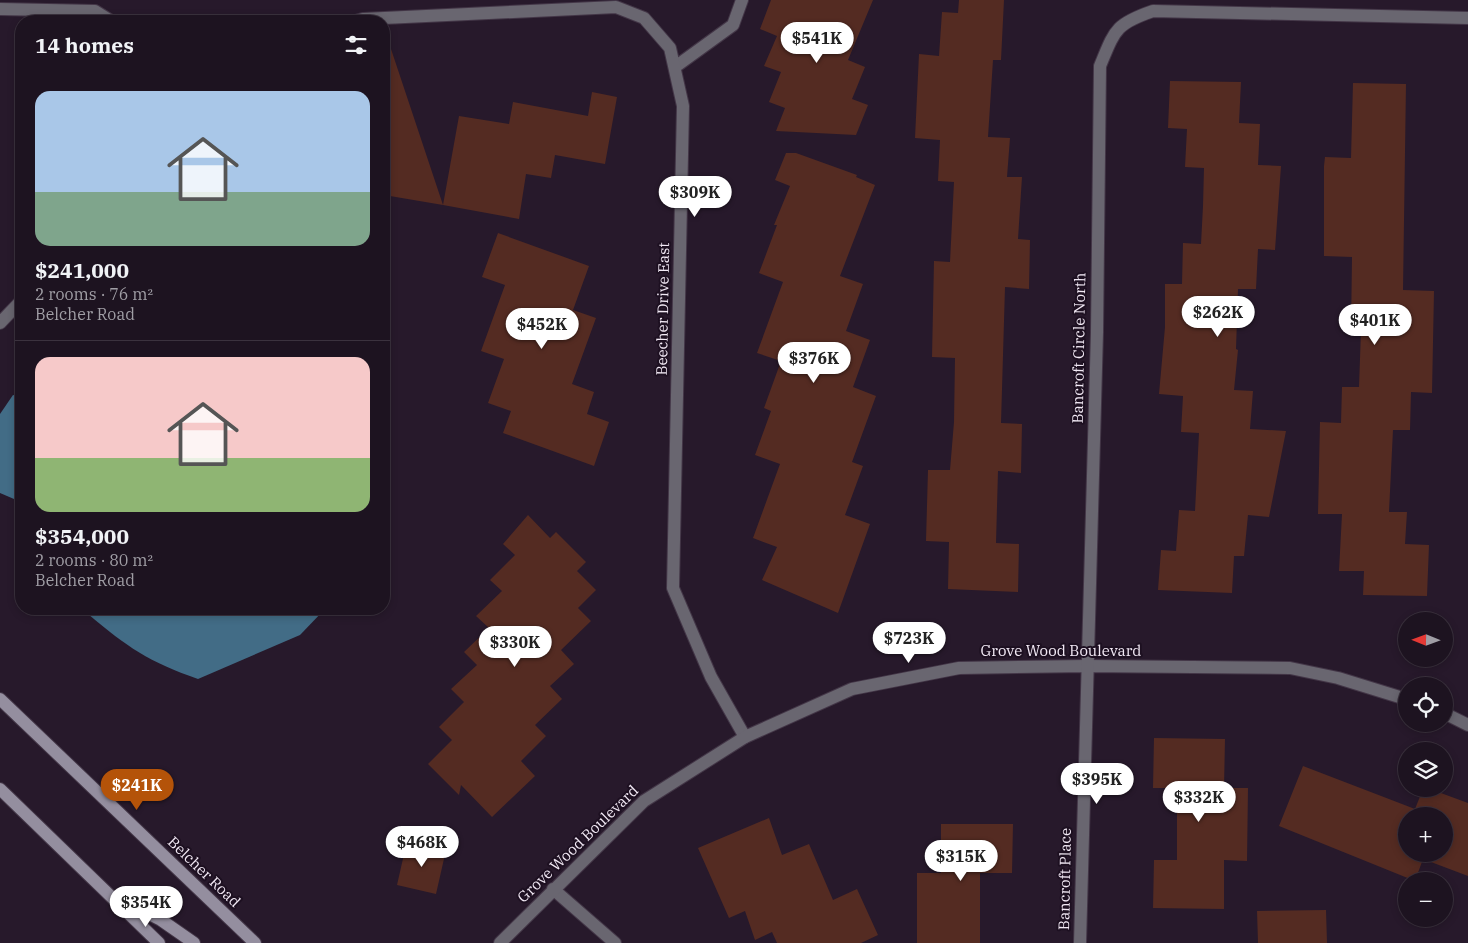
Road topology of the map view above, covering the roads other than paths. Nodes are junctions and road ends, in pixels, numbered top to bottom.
1 (742, 0) edge
2 (0, 10) edge
3 (101, 15) edge
4 (390, 18) edge
5 (1468, 18) edge
6 (675, 67) junction
7 (15, 307) edge
8 (0, 323) edge
9 (1086, 666) junction
10 (1398, 697) edge
11 (0, 699) edge
12 (1453, 718) edge
13 (1468, 726) edge
14 (745, 737) junction
15 (0, 789) edge
16 (552, 889) junction
17 (109, 895) junction
18 (159, 943) edge
19 (194, 943) edge
20 (255, 943) edge
21 (500, 943) edge
22 (615, 943) edge
23 (1080, 943) edge

1 - 6 street
2 - 3 street
4 - 6 street, Beecher Drive East
5 - 9 street, Bancroft Circle North
6 - 14 street, Beecher Drive East
7 - 8 street
9 - 10 street, Grove Wood Boulevard
9 - 14 street, Grove Wood Boulevard
9 - 23 street, Bancroft Place
11 - 20 main road, Belcher Road
12 - 13 street
14 - 16 street, Grove Wood Boulevard
15 - 17 main road
16 - 21 street, Grove Wood Boulevard
16 - 22 street
17 - 18 main road
17 - 19 main road

